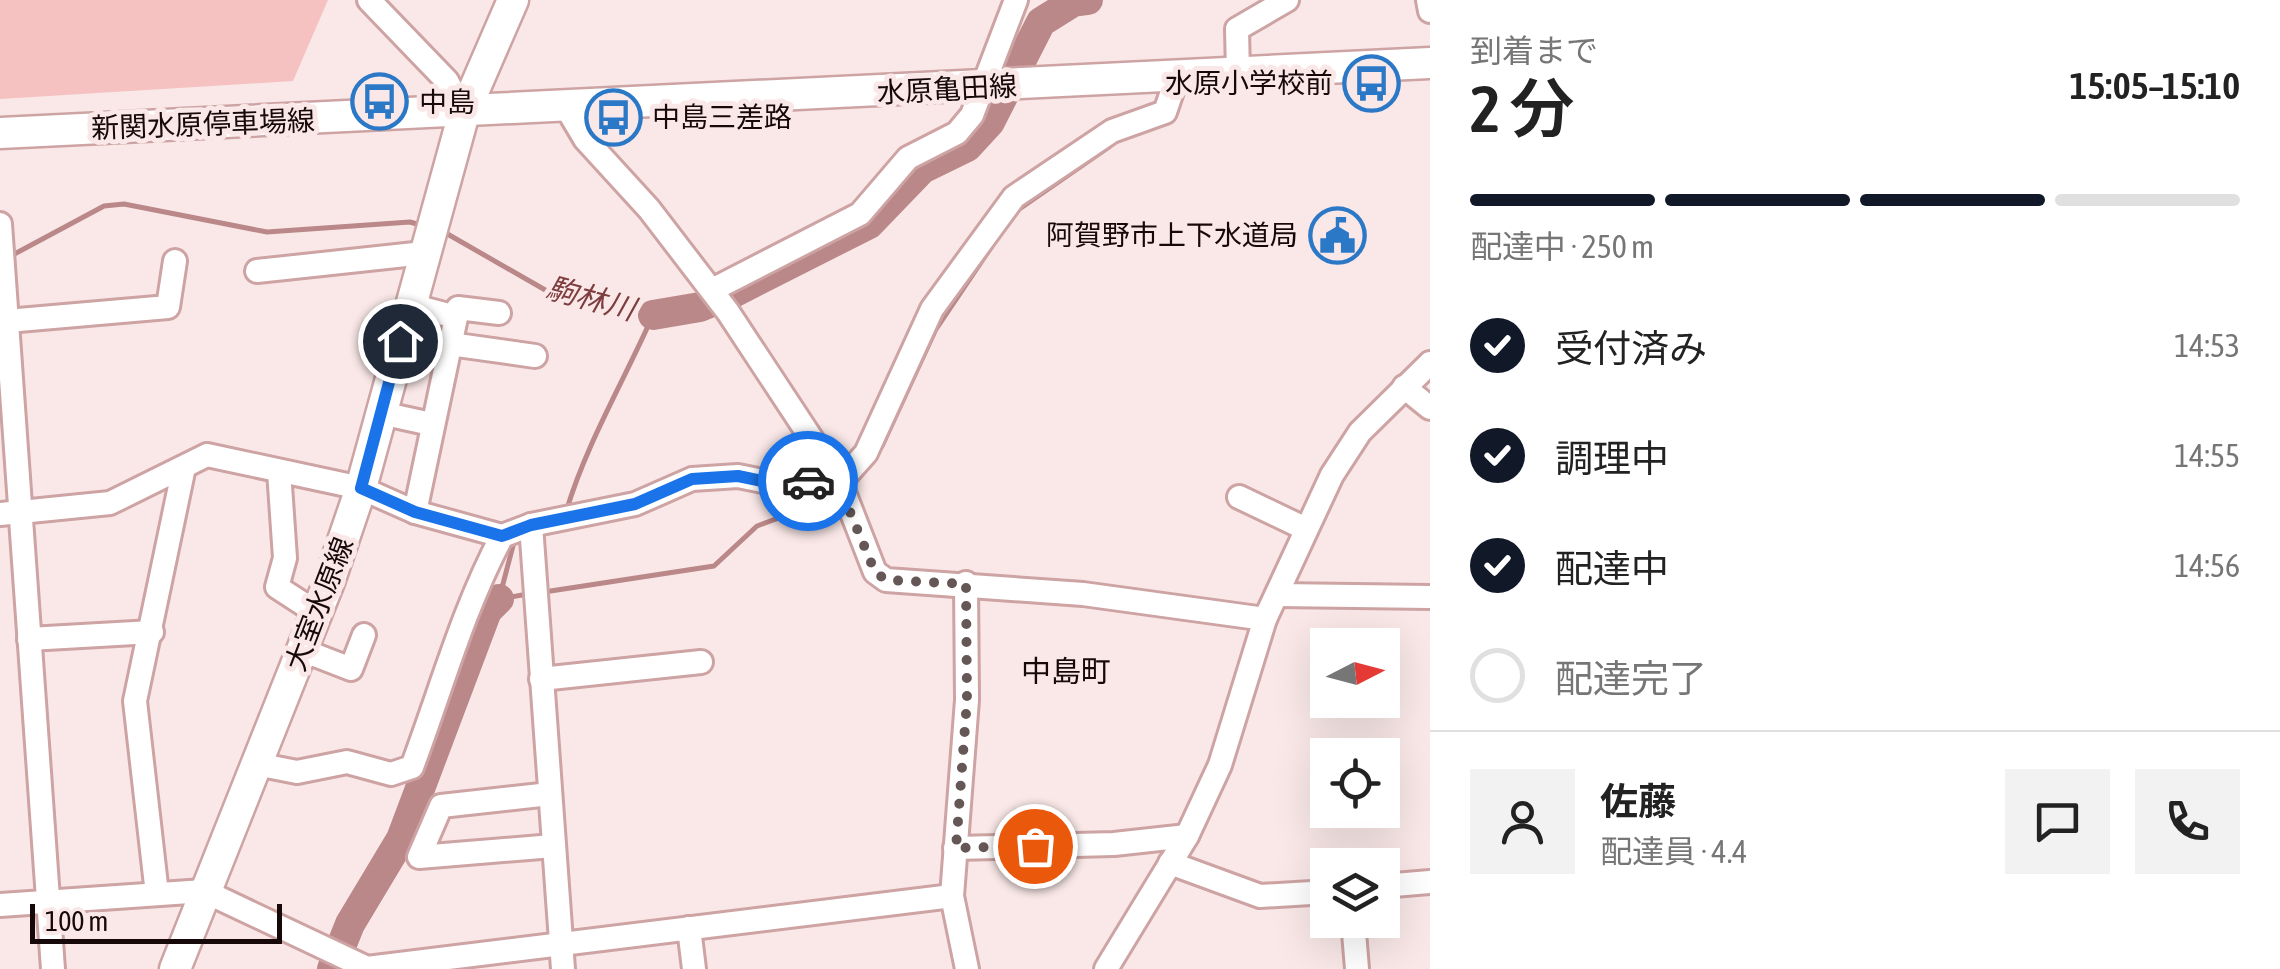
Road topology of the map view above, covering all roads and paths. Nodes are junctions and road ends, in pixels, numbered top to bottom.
1 (368, 0) edge
2 (513, 0) edge
3 (1016, 0) edge
4 (1287, 0) edge
5 (1428, 0) edge
6 (1430, 11) edge
7 (1430, 63) edge
8 (1238, 74) junction
9 (1176, 77) junction
10 (985, 88) junction
11 (566, 107) junction
12 (464, 113) junction
13 (0, 133) edge
14 (0, 224) edge
15 (424, 253) junction
16 (175, 261) dead end
17 (257, 270) dead end
18 (712, 290) junction
19 (410, 305) junction
20 (499, 313) dead end
21 (456, 317) junction
22 (7, 321) junction
23 (450, 344) junction
24 (535, 356) dead end
25 (1430, 363) edge
26 (1404, 387) junction
27 (1430, 408) edge
28 (381, 412) junction
29 (431, 424) junction
30 (184, 467) junction
31 (279, 471) junction
32 (837, 476) junction
33 (361, 488) junction
34 (1238, 497) dead end
35 (415, 512) junction
36 (10, 513) edge
37 (531, 525) junction
38 (1304, 528) junction
39 (502, 536) junction
40 (966, 584) junction
41 (1278, 595) junction
42 (1430, 597) edge
43 (317, 612) junction
44 (1265, 619) junction
45 (152, 632) junction
46 (364, 635) dead end
47 (29, 639) junction
48 (302, 650) junction
49 (701, 662) dead end
50 (542, 679) junction
51 (256, 764) junction
52 (550, 794) junction
53 (1187, 836) junction
54 (554, 846) junction
55 (956, 848) junction
56 (1170, 863) junction
57 (1430, 882) edge
58 (1400, 884) edge
59 (204, 891) junction
60 (1310, 893) edge
61 (156, 894) junction
62 (952, 896) junction
63 (48, 902) junction
64 (0, 905) edge
65 (689, 928) junction
66 (1355, 938) edge
67 (560, 944) junction
68 (367, 968) edge
69 (53, 969) edge
70 (175, 969) edge
71 (562, 969) edge
72 (694, 969) edge
73 (966, 969) edge
74 (1106, 969) edge
75 (1357, 969) edge

1 - 12 street
2 - 12 main road
3 - 10 street
4 - 8 street
5 - 6 street
7 - 8 main road, 水原亀田線
8 - 9 main road, 水原亀田線
9 - 10 main road, 水原亀田線
9 - 32 street
10 - 11 main road, 水原亀田線
10 - 18 street
11 - 12 main road, 水原亀田線
11 - 18 street
12 - 13 main road, 新関水原停車場線
12 - 15 main road, 大室水原線
14 - 22 street
15 - 17 street
15 - 19 main road, 大室水原線
16 - 22 street
18 - 32 street
19 - 21 street
19 - 28 main road, 大室水原線
20 - 21 street
21 - 23 street
22 - 36 street
23 - 24 street
23 - 29 street
25 - 26 street
26 - 27 street
26 - 38 street
28 - 29 street
28 - 33 main road, 大室水原線
29 - 35 street
30 - 31 street
30 - 36 street
30 - 45 street
31 - 33 street
31 - 43 street
32 - 37 street
32 - 40 street
33 - 35 street
33 - 43 main road, 大室水原線
34 - 38 street
35 - 39 street
36 - 47 street
37 - 39 street
37 - 50 street
38 - 41 street
39 - 51 street
40 - 44 street
40 - 55 street
41 - 42 street
41 - 44 street
43 - 48 main road, 大室水原線
44 - 53 street
45 - 47 street
45 - 61 street
46 - 48 street
47 - 63 street
48 - 51 main road, 大室水原線
49 - 50 street
50 - 52 street
51 - 59 main road, 大室水原線
52 - 54 street
52 - 54 street
53 - 55 street
53 - 56 street
54 - 67 street
55 - 62 street
56 - 60 street
56 - 74 street
57 - 58 street
59 - 61 street
59 - 68 street
59 - 70 main road, 大室水原線
61 - 63 street
62 - 65 street
62 - 73 street
63 - 64 street
63 - 69 street
65 - 67 street
65 - 72 street
66 - 75 street
67 - 68 street
67 - 71 street

